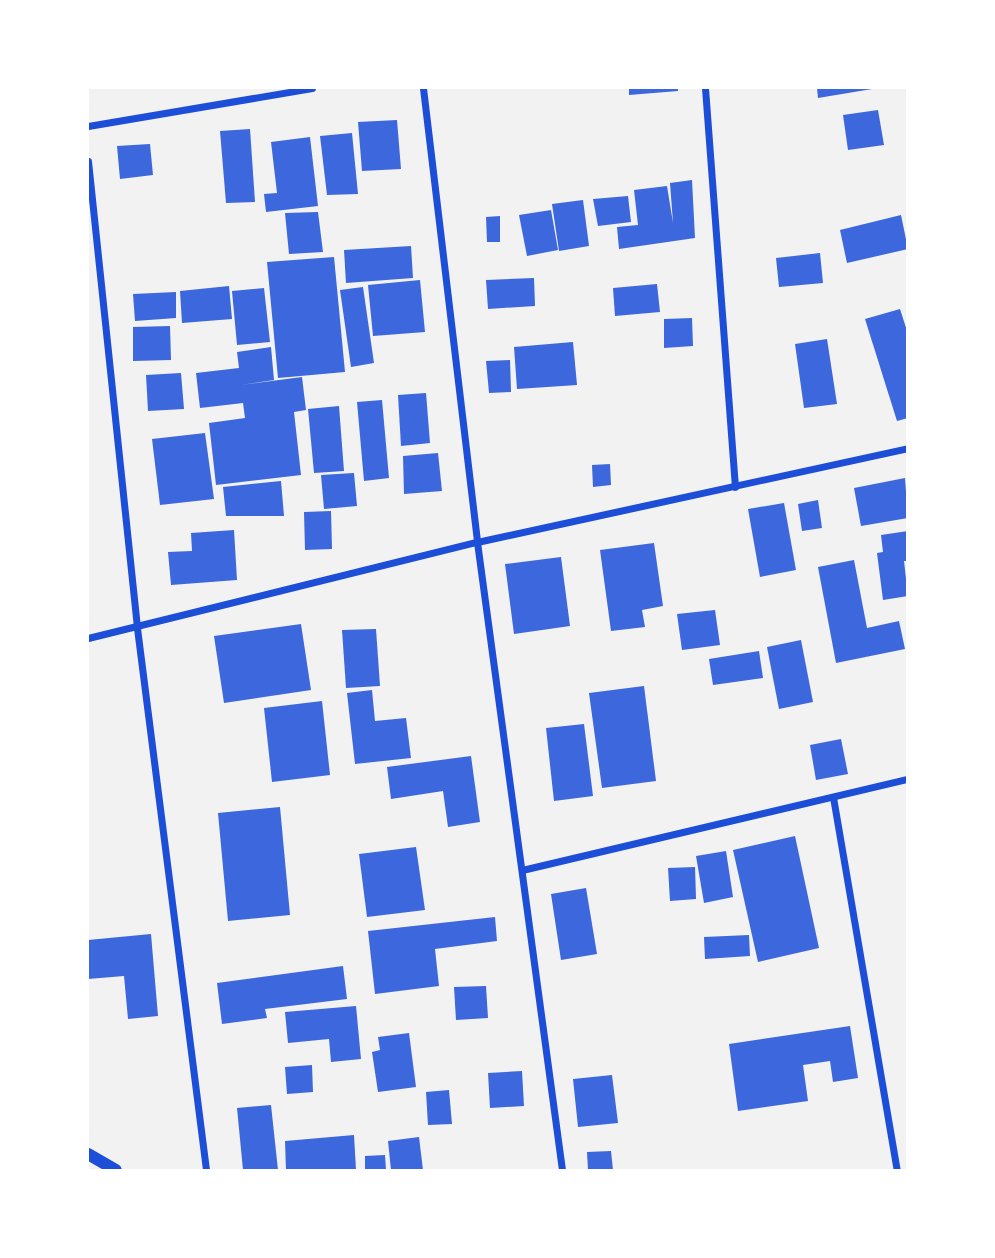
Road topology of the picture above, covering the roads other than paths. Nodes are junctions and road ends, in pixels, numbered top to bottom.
1 (312, 88) edge
2 (424, 88) edge
3 (705, 88) edge
4 (88, 126) edge
5 (88, 161) edge
6 (908, 448) edge
7 (736, 486) junction
8 (477, 542) junction
9 (137, 628) junction
10 (88, 639) edge
11 (908, 779) edge
12 (833, 797) junction
13 (522, 870) junction
14 (88, 1154) edge
15 (116, 1171) edge
16 (206, 1171) edge
17 (562, 1171) edge
18 (897, 1171) edge

1 - 4 street
2 - 8 street
3 - 7 street
5 - 9 street
6 - 7 street
7 - 8 street
8 - 9 street
8 - 13 street
9 - 10 street
9 - 16 street
11 - 12 street
12 - 13 street
12 - 18 street
13 - 17 street
14 - 15 street

